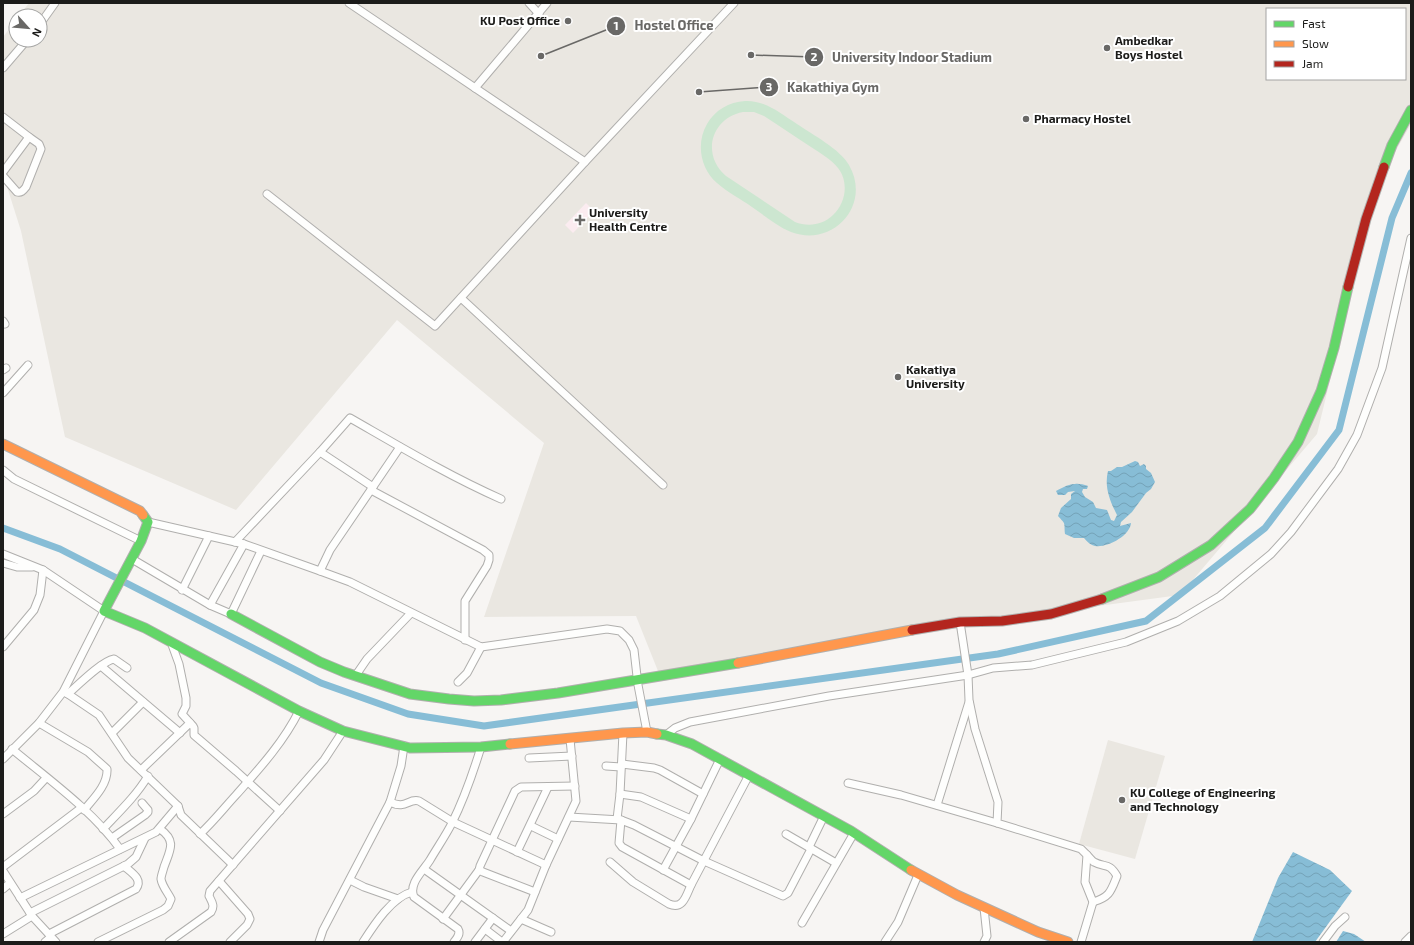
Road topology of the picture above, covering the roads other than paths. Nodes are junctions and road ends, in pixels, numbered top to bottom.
1 (55, 3) edge
2 (349, 3) edge
3 (529, 3) edge
4 (548, 3) edge
5 (734, 3) edge
6 (48, 13) edge
7 (539, 14) junction
8 (20, 48) edge
9 (3, 68) edge
10 (475, 88) junction
11 (1411, 110) edge
12 (3, 117) edge
13 (29, 137) junction
14 (585, 162) junction
15 (3, 172) edge
16 (3, 176) edge
17 (267, 194) dead end
18 (1411, 238) edge
19 (1409, 256) edge
20 (461, 298) junction
21 (28, 365) dead end
22 (3, 393) edge
23 (3, 444) edge
24 (400, 447) junction
25 (320, 452) junction
26 (3, 470) edge
27 (663, 485) dead end
28 (372, 488) junction
29 (501, 499) dead end
30 (148, 522) junction
31 (209, 536) junction
32 (141, 541) junction
33 (235, 542) junction
34 (244, 544) junction
35 (261, 551) junction
36 (3, 554) edge
37 (131, 562) junction
38 (3, 563) edge
39 (34, 567) junction
40 (43, 570) junction
41 (320, 571) junction
42 (182, 590) junction
43 (210, 605) junction
44 (104, 611) junction
45 (231, 614) junction
46 (411, 614) junction
47 (960, 622) junction
48 (465, 640) junction
49 (171, 642) junction
50 (3, 647) edge
51 (481, 647) junction
52 (101, 666) junction
53 (127, 668) dead end
54 (967, 672) junction
55 (356, 675) junction
56 (458, 682) dead end
57 (637, 682) junction
58 (66, 693) junction
59 (969, 700) junction
60 (143, 702) junction
61 (299, 711) junction
62 (39, 723) junction
63 (190, 723) junction
64 (646, 728) junction
65 (343, 731) junction
66 (112, 733) junction
67 (180, 733) junction
68 (623, 733) junction
69 (666, 734) junction
70 (570, 739) junction
71 (404, 746) junction
72 (481, 748) junction
73 (12, 749) junction
74 (572, 756) junction
75 (529, 758) dead end
76 (3, 759) edge
77 (720, 759) junction
78 (606, 766) dead end
79 (622, 766) junction
80 (141, 770) junction
81 (749, 775) junction
82 (148, 776) junction
83 (46, 778) junction
84 (248, 782) junction
85 (848, 783) dead end
86 (575, 786) junction
87 (548, 787) junction
88 (620, 794) junction
89 (703, 794) junction
90 (390, 802) junction
91 (142, 803) dead end
92 (178, 806) junction
93 (937, 806) junction
94 (82, 809) junction
95 (280, 811) junction
96 (3, 814) edge
97 (569, 816) junction
98 (824, 816) junction
99 (691, 819) junction
100 (619, 820) junction
101 (453, 822) junction
102 (997, 823) junction
103 (531, 826) junction
104 (160, 828) junction
105 (102, 829) junction
106 (854, 833) junction
107 (200, 834) junction
108 (786, 834) dead end
109 (112, 838) junction
110 (145, 838) junction
111 (558, 839) junction
112 (493, 841) junction
113 (675, 847) junction
114 (810, 848) junction
115 (120, 849) junction
116 (517, 852) junction
117 (1087, 855) junction
118 (704, 861) junction
119 (610, 862) dead end
120 (836, 863) junction
121 (233, 865) junction
122 (124, 866) junction
123 (546, 866) junction
124 (3, 867) edge
125 (424, 869) junction
126 (479, 870) junction
127 (663, 870) junction
128 (3, 871) edge
129 (918, 875) junction
130 (350, 880) junction
131 (219, 881) junction
132 (10, 883) junction
133 (691, 885) junction
134 (3, 889) edge
135 (412, 892) junction
136 (535, 892) junction
137 (461, 895) junction
138 (20, 898) junction
139 (398, 898) junction
140 (1093, 902) junction
141 (984, 908) junction
142 (31, 914) junction
143 (1345, 917) dead end
144 (493, 918) junction
145 (443, 919) junction
146 (522, 919) junction
147 (802, 923) dead end
148 (485, 929) junction
149 (511, 931) junction
150 (551, 932) dead end
151 (3, 934) edge
152 (1411, 936) edge
153 (52, 938) edge
154 (45, 942) edge
155 (98, 942) edge
156 (169, 942) edge
157 (230, 942) edge
158 (319, 942) edge
159 (363, 942) edge
160 (454, 942) edge
161 (475, 942) edge
162 (502, 942) edge
163 (885, 942) edge
164 (984, 942) edge
165 (1068, 942) edge
166 (1081, 942) edge
167 (1323, 942) edge
168 (1405, 942) edge

1 - 6 street
2 - 10 street
3 - 7 street
4 - 7 street
5 - 14 street
7 - 10 street
8 - 9 street
10 - 14 street
11 - 47 street
12 - 13 street
13 - 15 street
13 - 16 street
14 - 20 street
17 - 20 street
18 - 19 street
19 - 54 street
20 - 27 street
21 - 22 street
23 - 30 street
24 - 25 street
24 - 28 street
24 - 29 street
25 - 28 street
25 - 33 street
26 - 32 street
28 - 41 street
28 - 48 street
30 - 31 street
30 - 32 street
31 - 33 street
31 - 42 street
32 - 37 street
33 - 34 street
34 - 35 street
34 - 43 street
35 - 41 street
35 - 45 street
36 - 39 street
37 - 42 street
37 - 44 street
38 - 39 street
39 - 40 street
40 - 44 street
40 - 50 street
41 - 46 street
42 - 43 street
43 - 45 street
44 - 49 street
44 - 58 street
45 - 55 street
46 - 48 street
46 - 55 street
47 - 54 street
47 - 57 street
48 - 51 street
49 - 61 street
49 - 63 street
51 - 56 street
51 - 57 street
52 - 53 street
52 - 58 street
52 - 60 street
54 - 59 street
54 - 69 street
55 - 57 street
57 - 64 street
58 - 62 street
58 - 66 street
59 - 93 street
59 - 102 street
60 - 66 street
60 - 67 street
61 - 65 street
61 - 84 street
62 - 73 street
62 - 94 street
63 - 67 street
63 - 84 street
64 - 68 street
64 - 69 street
65 - 71 street
65 - 95 street
66 - 80 street
67 - 80 street
68 - 70 street
68 - 79 street
69 - 77 street
70 - 72 street
70 - 74 street
71 - 72 street
71 - 90 street
72 - 101 street
73 - 76 street
73 - 83 street
74 - 75 street
74 - 86 street
77 - 81 street
77 - 89 street
78 - 79 street
79 - 88 street
79 - 89 street
80 - 82 street
81 - 98 street
81 - 118 street
82 - 92 street
82 - 105 street
83 - 94 street
83 - 96 street
84 - 95 street
84 - 107 street
85 - 93 street
86 - 87 street
86 - 97 street
87 - 103 street
87 - 112 street
88 - 99 street
88 - 100 street
89 - 99 street
90 - 101 street
90 - 130 street
91 - 109 street
92 - 104 street
92 - 107 street
93 - 102 street
94 - 105 street
94 - 124 street
95 - 121 street
97 - 100 street
97 - 111 street
98 - 106 street
98 - 114 street
99 - 113 street
100 - 113 street
100 - 127 street
101 - 112 street
101 - 125 street
102 - 117 street
103 - 111 street
103 - 116 street
104 - 110 street
104 - 155 street
105 - 109 street
106 - 120 street
106 - 129 street
107 - 121 street
108 - 114 street
109 - 115 street
110 - 115 street
110 - 122 street
111 - 123 street
112 - 116 street
112 - 126 street
113 - 118 street
113 - 127 street
114 - 118 street
114 - 120 street
115 - 138 street
116 - 123 street
117 - 140 street
117 - 140 street
118 - 133 street
119 - 133 street
120 - 147 street
121 - 131 street
122 - 142 street
122 - 153 street
123 - 136 street
125 - 135 street
125 - 137 street
126 - 136 street
126 - 137 street
127 - 133 street
128 - 132 street
129 - 141 street
129 - 163 street
130 - 139 street
130 - 158 street
131 - 156 street
131 - 157 street
132 - 134 street
132 - 138 street
135 - 139 street
135 - 145 street
136 - 146 street
137 - 144 street
137 - 145 street
138 - 142 street
139 - 159 street
140 - 166 street
141 - 164 street
141 - 165 street
142 - 151 street
142 - 153 street
143 - 167 street
144 - 148 street
144 - 149 street
145 - 160 street
146 - 149 street
146 - 150 street
148 - 161 street
148 - 162 street
149 - 162 street
152 - 168 street
153 - 154 street

